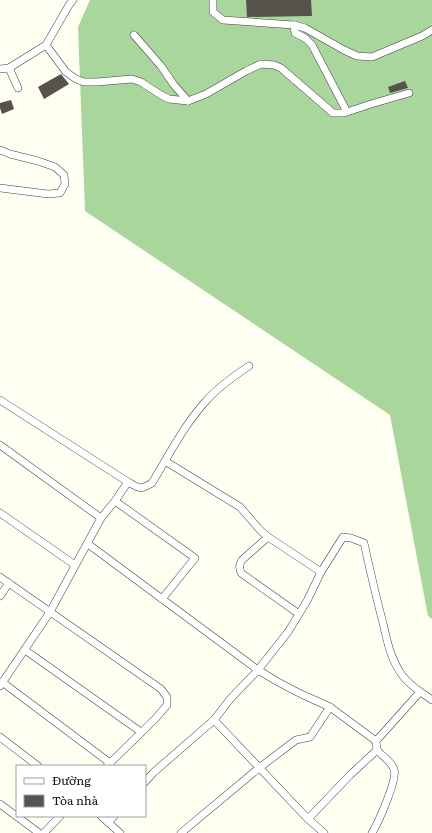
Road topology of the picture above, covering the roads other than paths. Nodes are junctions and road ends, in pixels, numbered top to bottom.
1 (73, 0) edge
2 (212, 0) edge
3 (294, 24) junction
4 (432, 30) edge
5 (134, 35) dead end
6 (46, 45) junction
7 (9, 68) junction
8 (0, 69) edge
9 (18, 88) dead end
10 (409, 93) dead end
11 (188, 100) junction
12 (347, 112) junction
13 (0, 150) edge
14 (0, 188) edge
15 (249, 366) dead end
16 (0, 400) edge
17 (0, 445) edge
18 (165, 460) junction
19 (128, 482) junction
20 (115, 501) junction
21 (0, 513) edge
22 (102, 518) junction
23 (268, 537) junction
24 (88, 544) junction
25 (75, 565) junction
26 (321, 572) junction
27 (0, 577) edge
28 (9, 583) junction
29 (0, 596) edge
30 (162, 599) junction
31 (50, 612) junction
32 (299, 614) junction
33 (25, 650) junction
34 (258, 670) junction
35 (1, 684) edge
36 (420, 692) junction
37 (432, 700) edge
38 (330, 707) junction
39 (214, 720) junction
40 (141, 732) junction
41 (0, 737) edge
42 (376, 741) junction
43 (377, 750) junction
44 (37, 765) edge
45 (109, 765) edge
46 (260, 768) junction
47 (146, 781) edge
48 (0, 804) edge
49 (16, 816) edge
50 (17, 817) edge
51 (59, 817) edge
52 (103, 817) edge
53 (113, 817) edge
54 (308, 820) junction
55 (109, 822) junction
56 (39, 833) edge
57 (44, 833) edge
58 (120, 833) edge
59 (180, 833) edge
60 (324, 833) edge
61 (372, 833) edge

1 - 6 street
2 - 3 street
3 - 4 street
3 - 12 street
5 - 11 street
6 - 7 street
6 - 11 street
7 - 8 street
7 - 9 street
10 - 12 street
11 - 12 street
13 - 14 street
15 - 18 street
16 - 19 street
17 - 22 street
18 - 19 street
18 - 23 street
19 - 20 street
20 - 22 street
20 - 30 street
21 - 25 street
22 - 24 street
23 - 26 street
23 - 32 street
24 - 25 street
24 - 30 street
25 - 31 street
26 - 32 street
26 - 36 street
27 - 28 street
28 - 29 street
28 - 31 street
30 - 34 street
31 - 33 street
31 - 40 street
32 - 34 street
33 - 35 street
33 - 40 street
34 - 38 street
34 - 39 street
35 - 45 street
36 - 37 street
36 - 42 street
38 - 42 street
38 - 46 street
39 - 46 street
39 - 47 street
40 - 45 street
41 - 44 street
42 - 43 street
43 - 54 street
43 - 61 street
46 - 54 street
46 - 59 street
48 - 49 street
50 - 56 street
51 - 57 street
52 - 55 street
53 - 55 street
54 - 60 street
55 - 58 street

